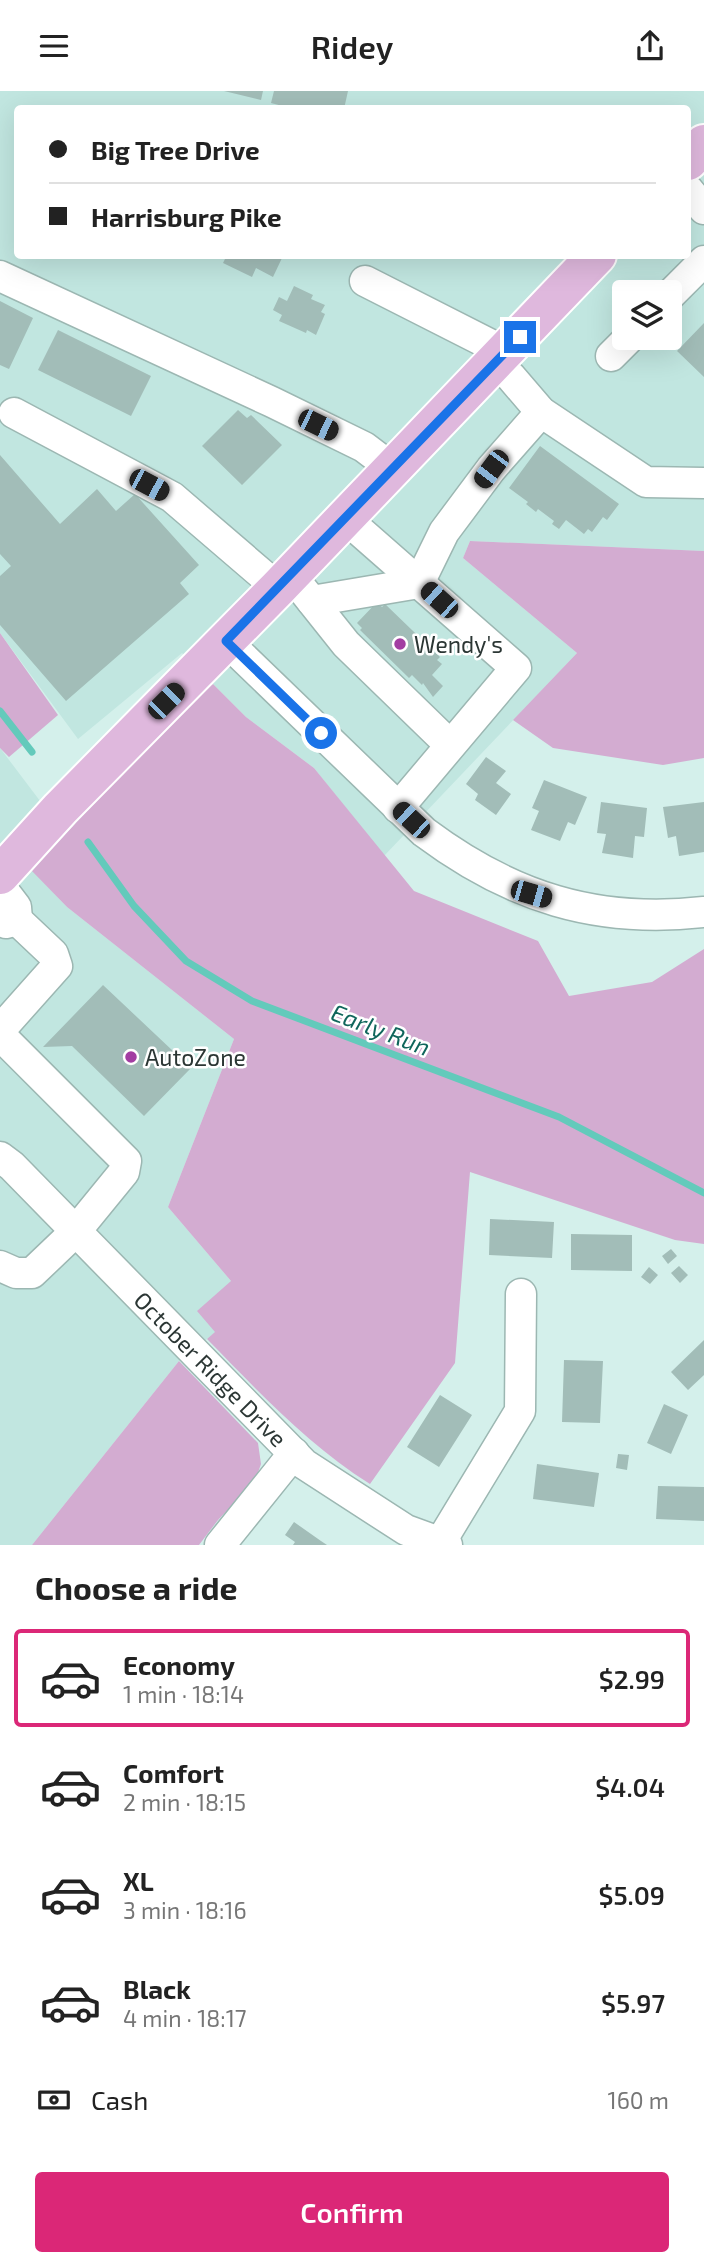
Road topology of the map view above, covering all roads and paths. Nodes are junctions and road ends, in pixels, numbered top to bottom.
1 (704, 144) edge
2 (691, 158) edge
3 (691, 194) edge
4 (704, 209) edge
5 (593, 259) edge
6 (704, 261) edge
7 (0, 276) edge
8 (365, 282) dead end
9 (682, 283) edge
10 (500, 358) junction
11 (541, 412) junction
12 (14, 413) dead end
13 (393, 469) junction
14 (704, 483) edge
15 (345, 519) junction
16 (419, 583) junction
17 (294, 588) junction
18 (226, 641) junction
19 (450, 745) junction
20 (398, 808) junction
21 (0, 875) edge
22 (0, 886) edge
23 (704, 912) edge
24 (9, 920) edge
25 (0, 1031) edge
26 (0, 1157) edge
27 (75, 1232) junction
28 (0, 1266) edge
29 (522, 1294) dead end
30 (294, 1453) junction
31 (444, 1544) edge
32 (220, 1545) edge

1 - 2 main road
3 - 4 street
5 - 10 main road
6 - 9 street
7 - 13 street
8 - 10 street
10 - 11 street
10 - 13 main road
11 - 14 street
11 - 16 street
12 - 17 street
13 - 15 main road
15 - 16 street
15 - 17 main road
16 - 17 street
16 - 19 street
17 - 18 main road
17 - 19 street
18 - 20 street
18 - 21 main road
19 - 20 street
20 - 23 street
22 - 24 street
24 - 25 street
25 - 27 street
26 - 27 street, October Ridge Drive
27 - 28 street
27 - 30 street, October Ridge Drive
29 - 31 street
30 - 31 street, October Ridge Drive
30 - 32 street

